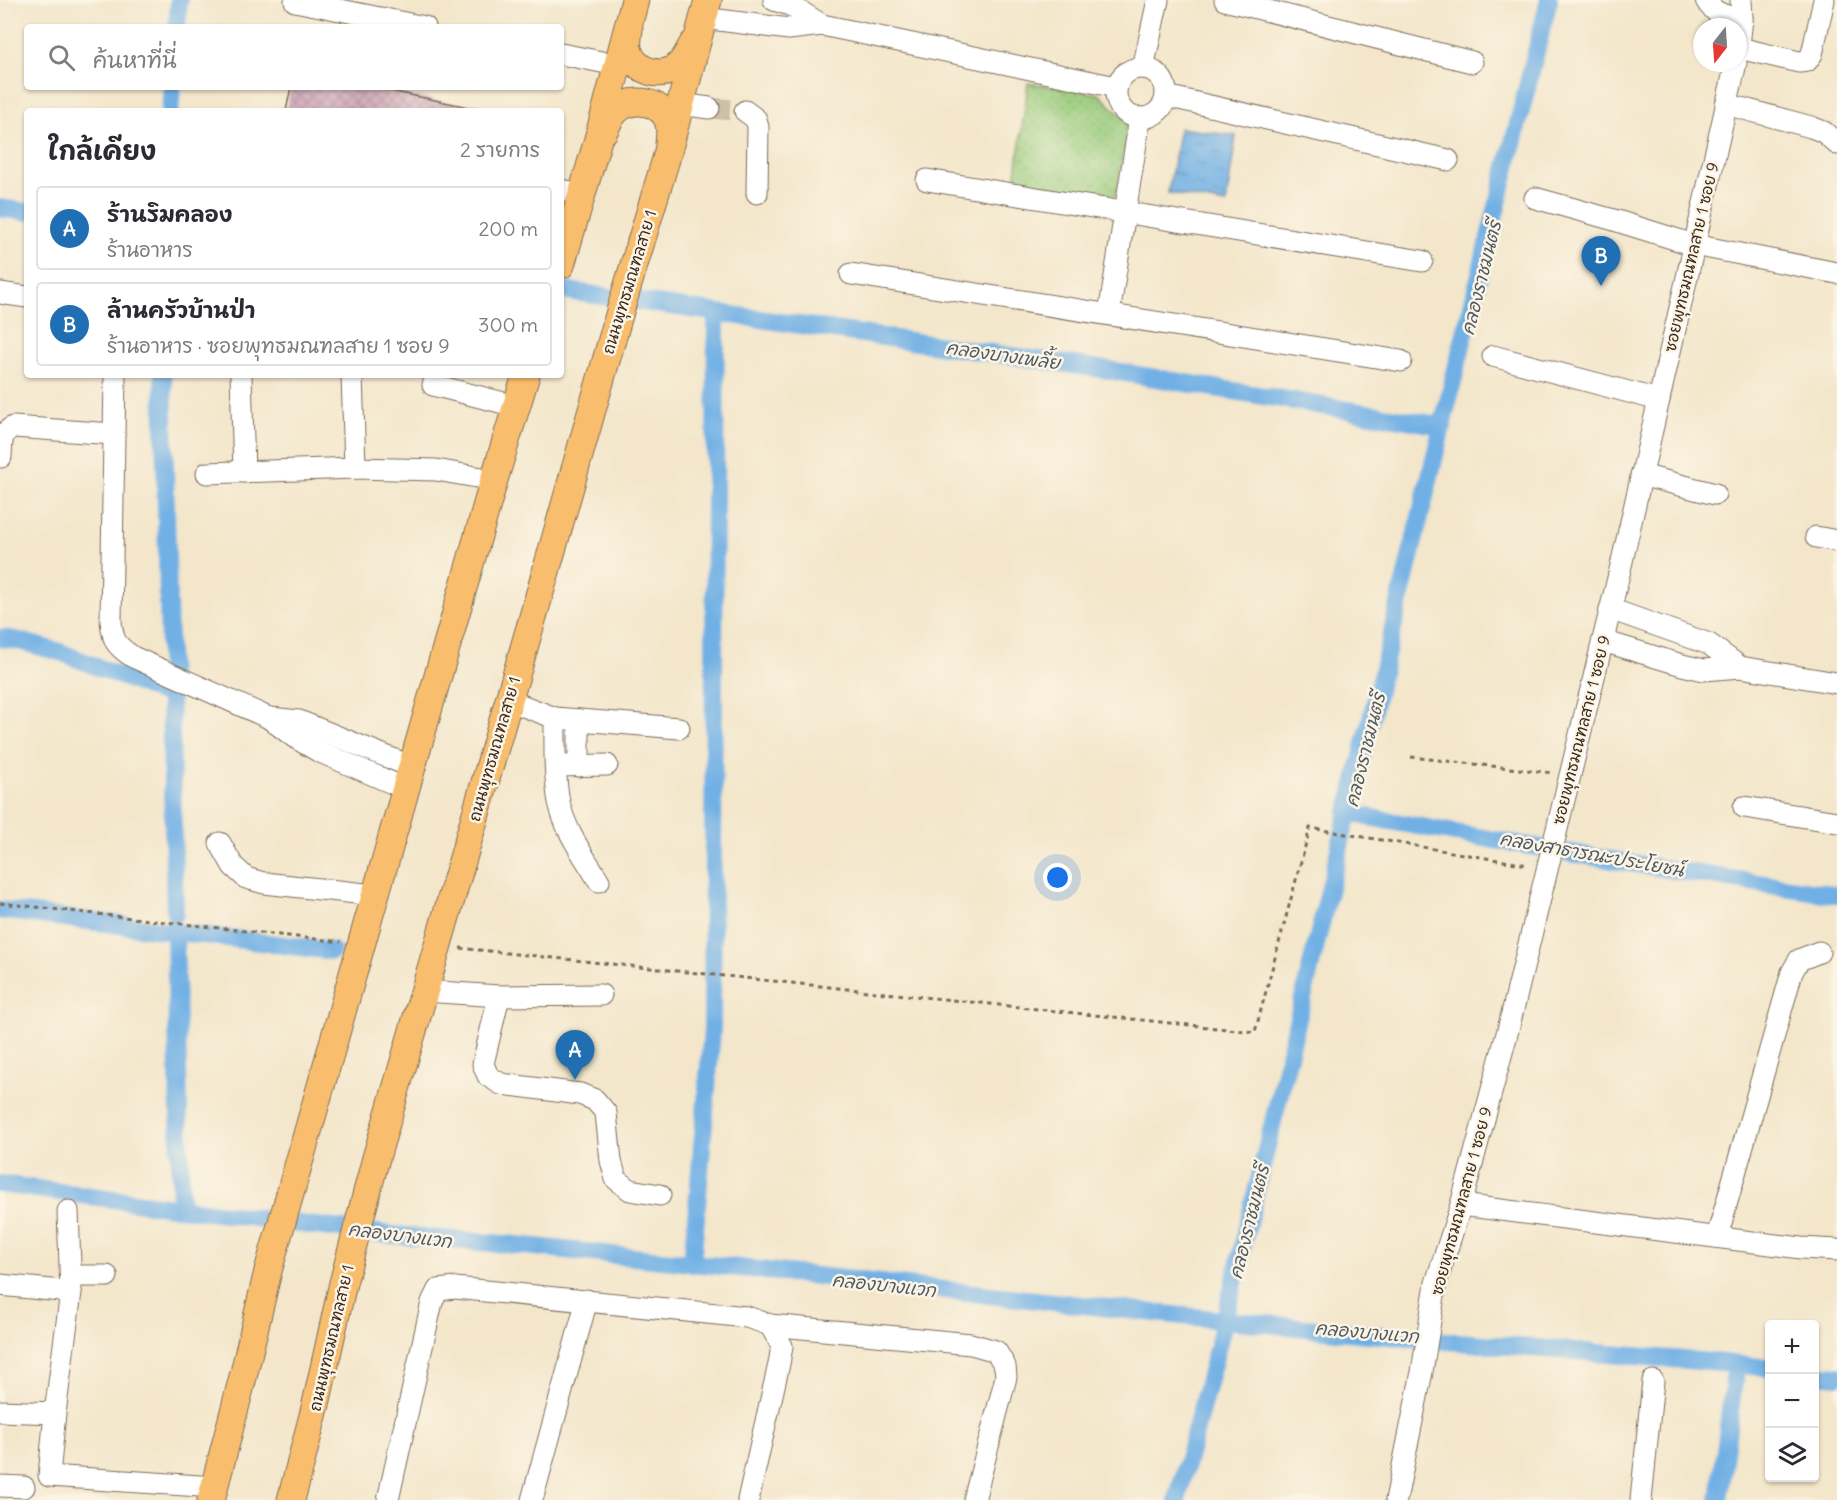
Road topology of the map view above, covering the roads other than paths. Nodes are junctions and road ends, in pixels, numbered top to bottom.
1 (774, 0) edge
2 (1158, 0) edge
3 (1225, 0) edge
4 (1706, 0) edge
5 (1824, 0) edge
6 (295, 1) edge
7 (634, 5) edge
8 (1741, 10) edge
9 (704, 17) edge
10 (410, 24) edge
11 (822, 25) junction
12 (564, 55) edge
13 (1747, 56) edge
14 (1472, 62) dead end
15 (617, 65) junction
16 (1143, 68) junction
17 (1734, 72) edge
18 (1116, 87) junction
19 (1167, 96) junction
20 (681, 104) junction
21 (1726, 104) junction
22 (709, 108) tunnel mouth
23 (745, 111) dead end
24 (1140, 118) junction
25 (597, 142) junction
26 (1837, 144) edge
27 (666, 159) junction
28 (1448, 160) dead end
29 (927, 180) dead end
30 (757, 193) dead end
31 (570, 197) edge
32 (1535, 198) dead end
33 (1125, 213) junction
34 (564, 240) edge
35 (1694, 244) junction
36 (1422, 261) dead end
37 (1837, 273) edge
38 (851, 274) dead end
39 (0, 293) edge
40 (24, 297) edge
41 (1109, 314) junction
42 (1493, 356) dead end
43 (1401, 361) dead end
44 (115, 378) edge
45 (241, 378) edge
46 (352, 378) edge
47 (525, 378) edge
48 (433, 385) dead end
49 (1659, 400) junction
50 (516, 406) junction
51 (114, 434) junction
52 (1, 457) edge
53 (355, 468) junction
54 (244, 472) junction
55 (207, 473) dead end
56 (1641, 475) junction
57 (494, 480) junction
58 (1715, 494) dead end
59 (1816, 537) dead end
60 (1837, 541) edge
61 (1610, 609) junction
62 (1603, 641) junction
63 (1740, 667) junction
64 (1837, 683) edge
65 (508, 700) junction
66 (555, 718) junction
67 (579, 720) junction
68 (679, 729) dead end
69 (607, 765) dead end
70 (556, 766) junction
71 (579, 766) junction
72 (409, 778) junction
73 (1744, 807) dead end
74 (1837, 822) edge
75 (220, 843) dead end
76 (599, 881) dead end
77 (375, 895) junction
78 (1819, 952) dead end
79 (424, 991) junction
80 (601, 995) dead end
81 (499, 996) junction
82 (660, 1195) dead end
83 (1461, 1205) junction
84 (68, 1211) dead end
85 (1717, 1237) junction
86 (1837, 1250) edge
87 (107, 1276) dead end
88 (71, 1284) junction
89 (0, 1285) edge
90 (587, 1300) junction
91 (770, 1325) junction
92 (1653, 1381) dead end
93 (0, 1411) edge
94 (55, 1413) junction
95 (0, 1486) edge
96 (24, 1487) dead end
97 (213, 1493) edge
98 (392, 1499) edge
99 (291, 1500) edge
100 (532, 1500) edge
101 (748, 1500) edge
102 (974, 1500) edge
103 (1396, 1500) edge
104 (1641, 1500) edge

1 - 11 street
2 - 16 street
3 - 14 street
4 - 8 street
5 - 13 street
6 - 10 street
7 - 9 main road
7 - 15 main road
9 - 11 street
9 - 20 main road, ถนนพุทธมณฑลสาย 1
11 - 18 street
12 - 15 street
15 - 25 main road
16 - 18 street
16 - 19 street
17 - 21 street, ซอยพุทธมณฑลสาย 1 ซอย 9
18 - 24 street
19 - 24 street
19 - 28 street
20 - 22 street
20 - 27 main road, ถนนพุทธมณฑลสาย 1
21 - 26 street
21 - 35 street, ซอยพุทธมณฑลสาย 1 ซอย 9
23 - 30 street
24 - 33 street
25 - 27 main road
25 - 31 main road
27 - 65 main road, ถนนพุทธมณฑลสาย 1
29 - 33 street
31 - 34 main road
32 - 35 street
33 - 36 street
33 - 41 street
35 - 37 street
35 - 49 street, ซอยพุทธมณฑลสาย 1 ซอย 9
38 - 41 street
39 - 40 street
41 - 43 street
42 - 49 street
44 - 51 street
45 - 54 street
46 - 53 street
47 - 50 main road
48 - 50 street
49 - 56 street, ซอยพุทธมณฑลสาย 1 ซอย 9
50 - 57 main road
51 - 52 street
51 - 72 street
53 - 54 street
53 - 57 street
54 - 55 street
56 - 58 street
56 - 61 street, ซอยพุทธมณฑลสาย 1 ซอย 9
57 - 72 main road
59 - 60 street
61 - 62 street, ซอยพุทธมณฑลสาย 1 ซอย 9
61 - 63 street
62 - 63 street
62 - 83 street, ซอยพุทธมณฑลสาย 1 ซอย 9
63 - 64 street
65 - 66 street
65 - 79 main road, ถนนพุทธมณฑลสาย 1
66 - 67 street
66 - 70 street
67 - 68 street
67 - 71 street
69 - 71 street
70 - 71 street
70 - 76 street
72 - 77 main road
73 - 74 street
75 - 77 street
77 - 97 main road
78 - 85 street
79 - 81 street
79 - 99 main road, ถนนพุทธมณฑลสาย 1
80 - 81 street
81 - 82 street
83 - 85 street
83 - 103 street, ซอยพุทธมณฑลสาย 1 ซอย 9
84 - 88 street
85 - 86 street
87 - 88 street
88 - 89 street
88 - 94 street
90 - 91 street
90 - 98 street
90 - 100 street
91 - 101 street
91 - 102 street
92 - 104 street
93 - 94 street
94 - 97 street
95 - 96 street

